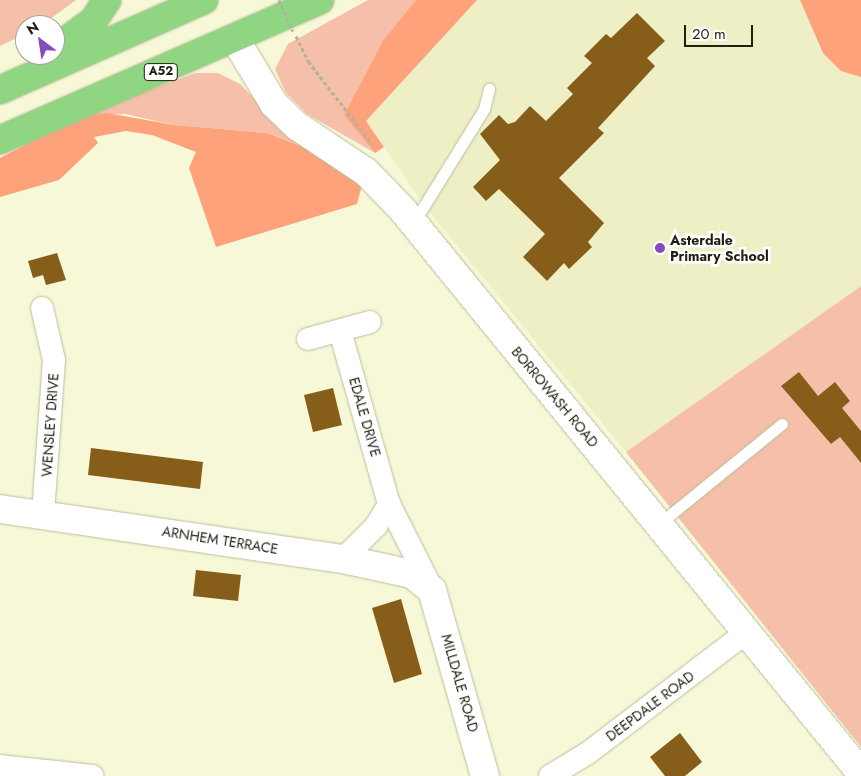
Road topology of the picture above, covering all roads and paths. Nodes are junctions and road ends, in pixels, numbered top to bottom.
1 (107, 0) edge
2 (204, 0) edge
3 (279, 0) edge
4 (320, 0) edge
5 (236, 39) junction
6 (65, 42) edge
7 (32, 65) edge
8 (0, 88) edge
9 (489, 89) dead end
10 (0, 140) edge
11 (379, 152) dead end
12 (413, 224) junction
13 (42, 308) dead end
14 (370, 322) dead end
15 (340, 331) junction
16 (308, 339) dead end
17 (782, 424) dead end
18 (389, 504) junction
19 (0, 509) edge
20 (43, 514) junction
21 (660, 523) junction
22 (344, 559) junction
23 (432, 590) junction
24 (747, 632) junction
25 (0, 766) edge
26 (861, 773) edge
27 (92, 776) edge
28 (485, 776) edge
29 (550, 776) edge

1 - 6 highway
2 - 8 highway
3 - 11 path, bridge
4 - 5 highway, A52
5 - 10 highway, A52
5 - 12 street, BORROWASH ROAD
7 - 8 highway
9 - 12 lane
12 - 21 street, BORROWASH ROAD
13 - 20 street, WENSLEY DRIVE
14 - 15 street
15 - 16 street
15 - 18 street, EDALE DRIVE
17 - 21 lane
18 - 22 street
18 - 23 street, EDALE DRIVE
19 - 20 street, ARNHEM TERRACE
20 - 22 street, ARNHEM TERRACE
21 - 24 street, BORROWASH ROAD
22 - 23 street, ARNHEM TERRACE
23 - 28 street, MILLDALE ROAD
24 - 26 street, BORROWASH ROAD
24 - 29 street, DEEPDALE ROAD
25 - 27 street

